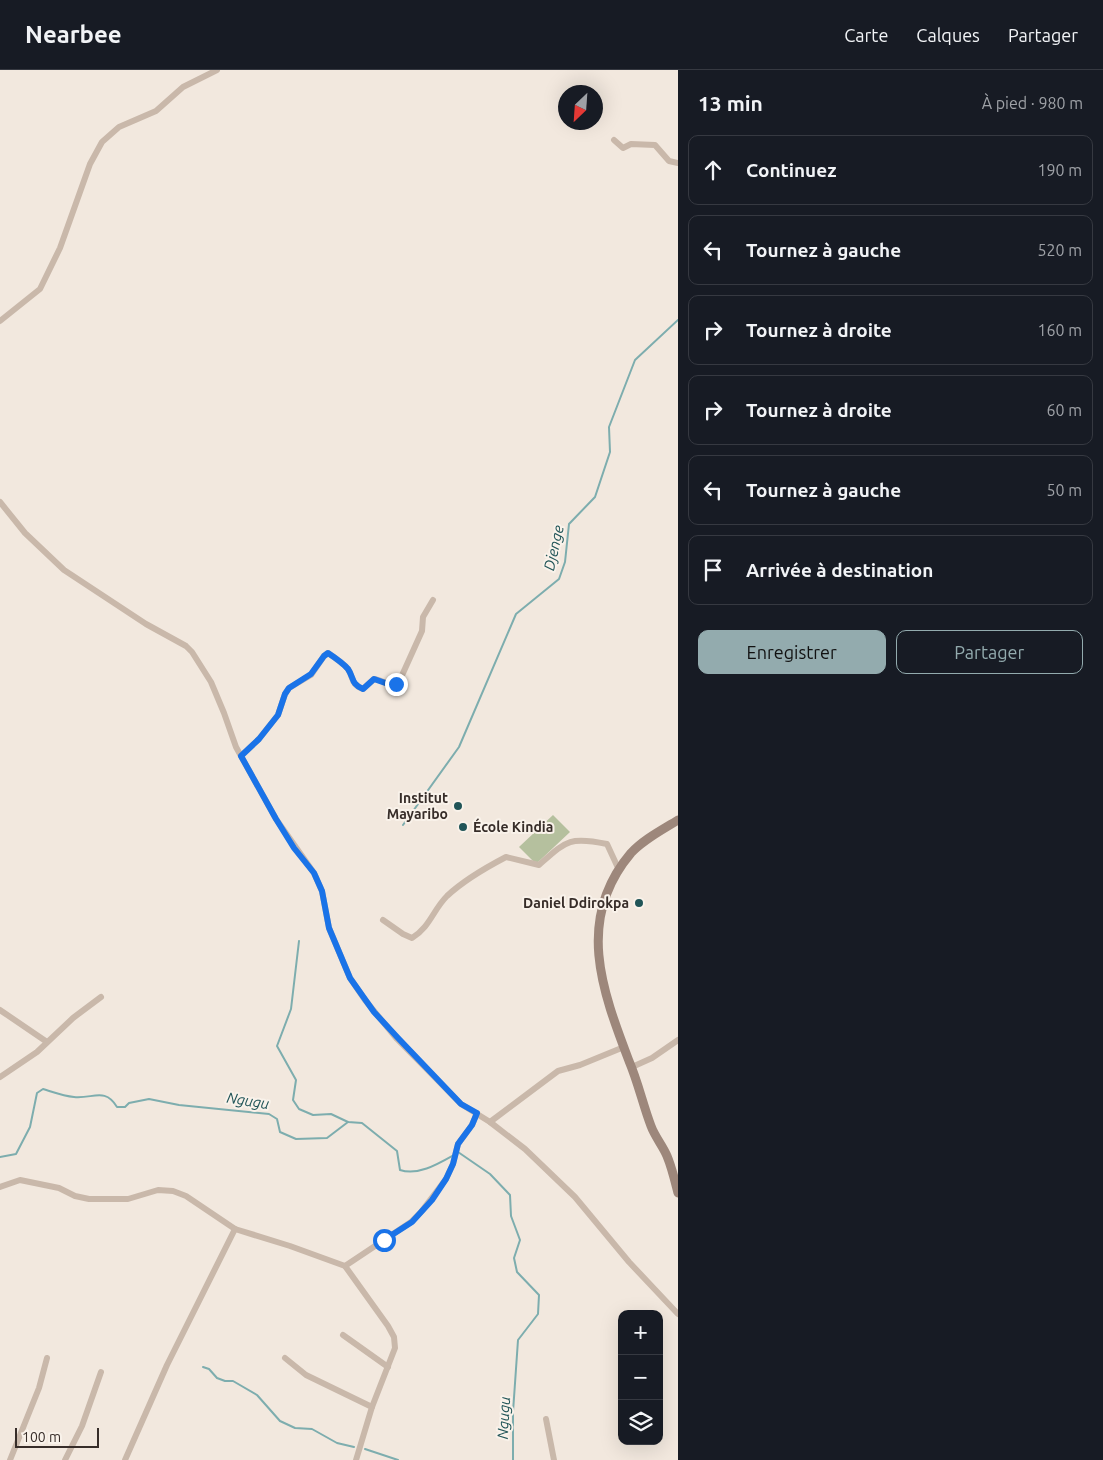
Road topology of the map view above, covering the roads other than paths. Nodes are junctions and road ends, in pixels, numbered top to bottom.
1 (217, 70) edge
2 (614, 140) dead end
3 (678, 163) edge
4 (0, 320) edge
5 (0, 502) edge
6 (433, 600) dead end
7 (241, 756) junction
8 (678, 820) edge
9 (619, 870) junction
10 (383, 920) dead end
11 (101, 997) dead end
12 (0, 1010) edge
13 (678, 1040) edge
14 (47, 1042) junction
15 (624, 1047) junction
16 (632, 1067) junction
17 (0, 1077) edge
18 (477, 1113) junction
19 (490, 1122) junction
20 (0, 1187) edge
21 (678, 1193) edge
22 (235, 1229) junction
23 (345, 1266) junction
24 (678, 1314) edge
25 (343, 1335) dead end
26 (47, 1358) dead end
27 (285, 1358) dead end
28 (388, 1367) junction
29 (101, 1372) dead end
30 (372, 1406) junction
31 (546, 1419) dead end
32 (10, 1460) edge
33 (65, 1460) edge
34 (125, 1460) edge
35 (356, 1460) edge
36 (554, 1460) edge

1 - 4 street
2 - 3 street
5 - 7 street
6 - 7 street
7 - 18 street
8 - 9 main road
9 - 10 street
9 - 15 main road
11 - 14 street
12 - 14 street
13 - 16 street
14 - 17 street
15 - 16 main road
15 - 19 street
16 - 21 main road
18 - 19 street
18 - 23 street
19 - 24 street
20 - 22 street
22 - 23 street
22 - 34 street
23 - 28 street
25 - 28 street
26 - 32 street
27 - 30 street
28 - 30 street
29 - 33 street
30 - 35 street
31 - 36 street

